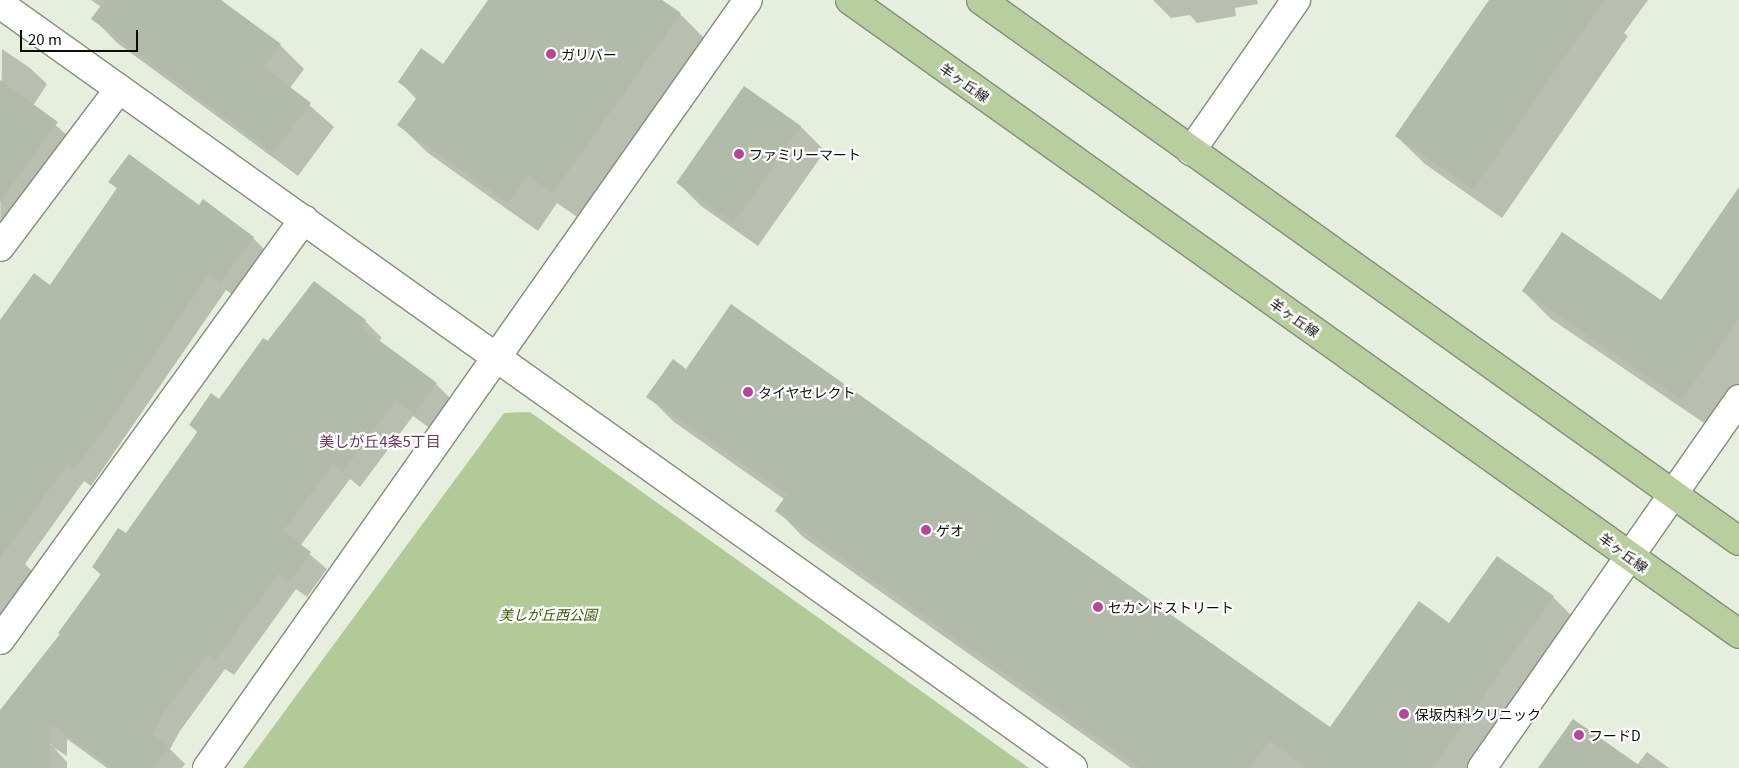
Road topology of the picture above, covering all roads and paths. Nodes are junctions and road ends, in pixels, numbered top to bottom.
1 (748, 0) edge
2 (850, 0) edge
3 (981, 0) edge
4 (1296, 0) edge
5 (0, 4) edge
6 (119, 89) junction
7 (1191, 152) junction
8 (304, 219) junction
9 (0, 247) edge
10 (495, 358) junction
11 (1739, 399) edge
12 (1672, 493) junction
13 (1739, 541) edge
14 (1628, 555) junction
15 (1739, 634) edge
16 (0, 640) edge
17 (207, 768) edge
18 (1073, 768) edge
19 (1482, 768) edge

1 - 10 street
2 - 14 main road, 羊ヶ丘線
3 - 7 main road
4 - 7 street
5 - 6 street
6 - 8 street
6 - 9 street
7 - 12 main road
8 - 10 street
8 - 16 street
10 - 17 street
10 - 18 street
11 - 12 street
12 - 13 main road
12 - 14 street
14 - 15 main road, 羊ヶ丘線
14 - 19 street

